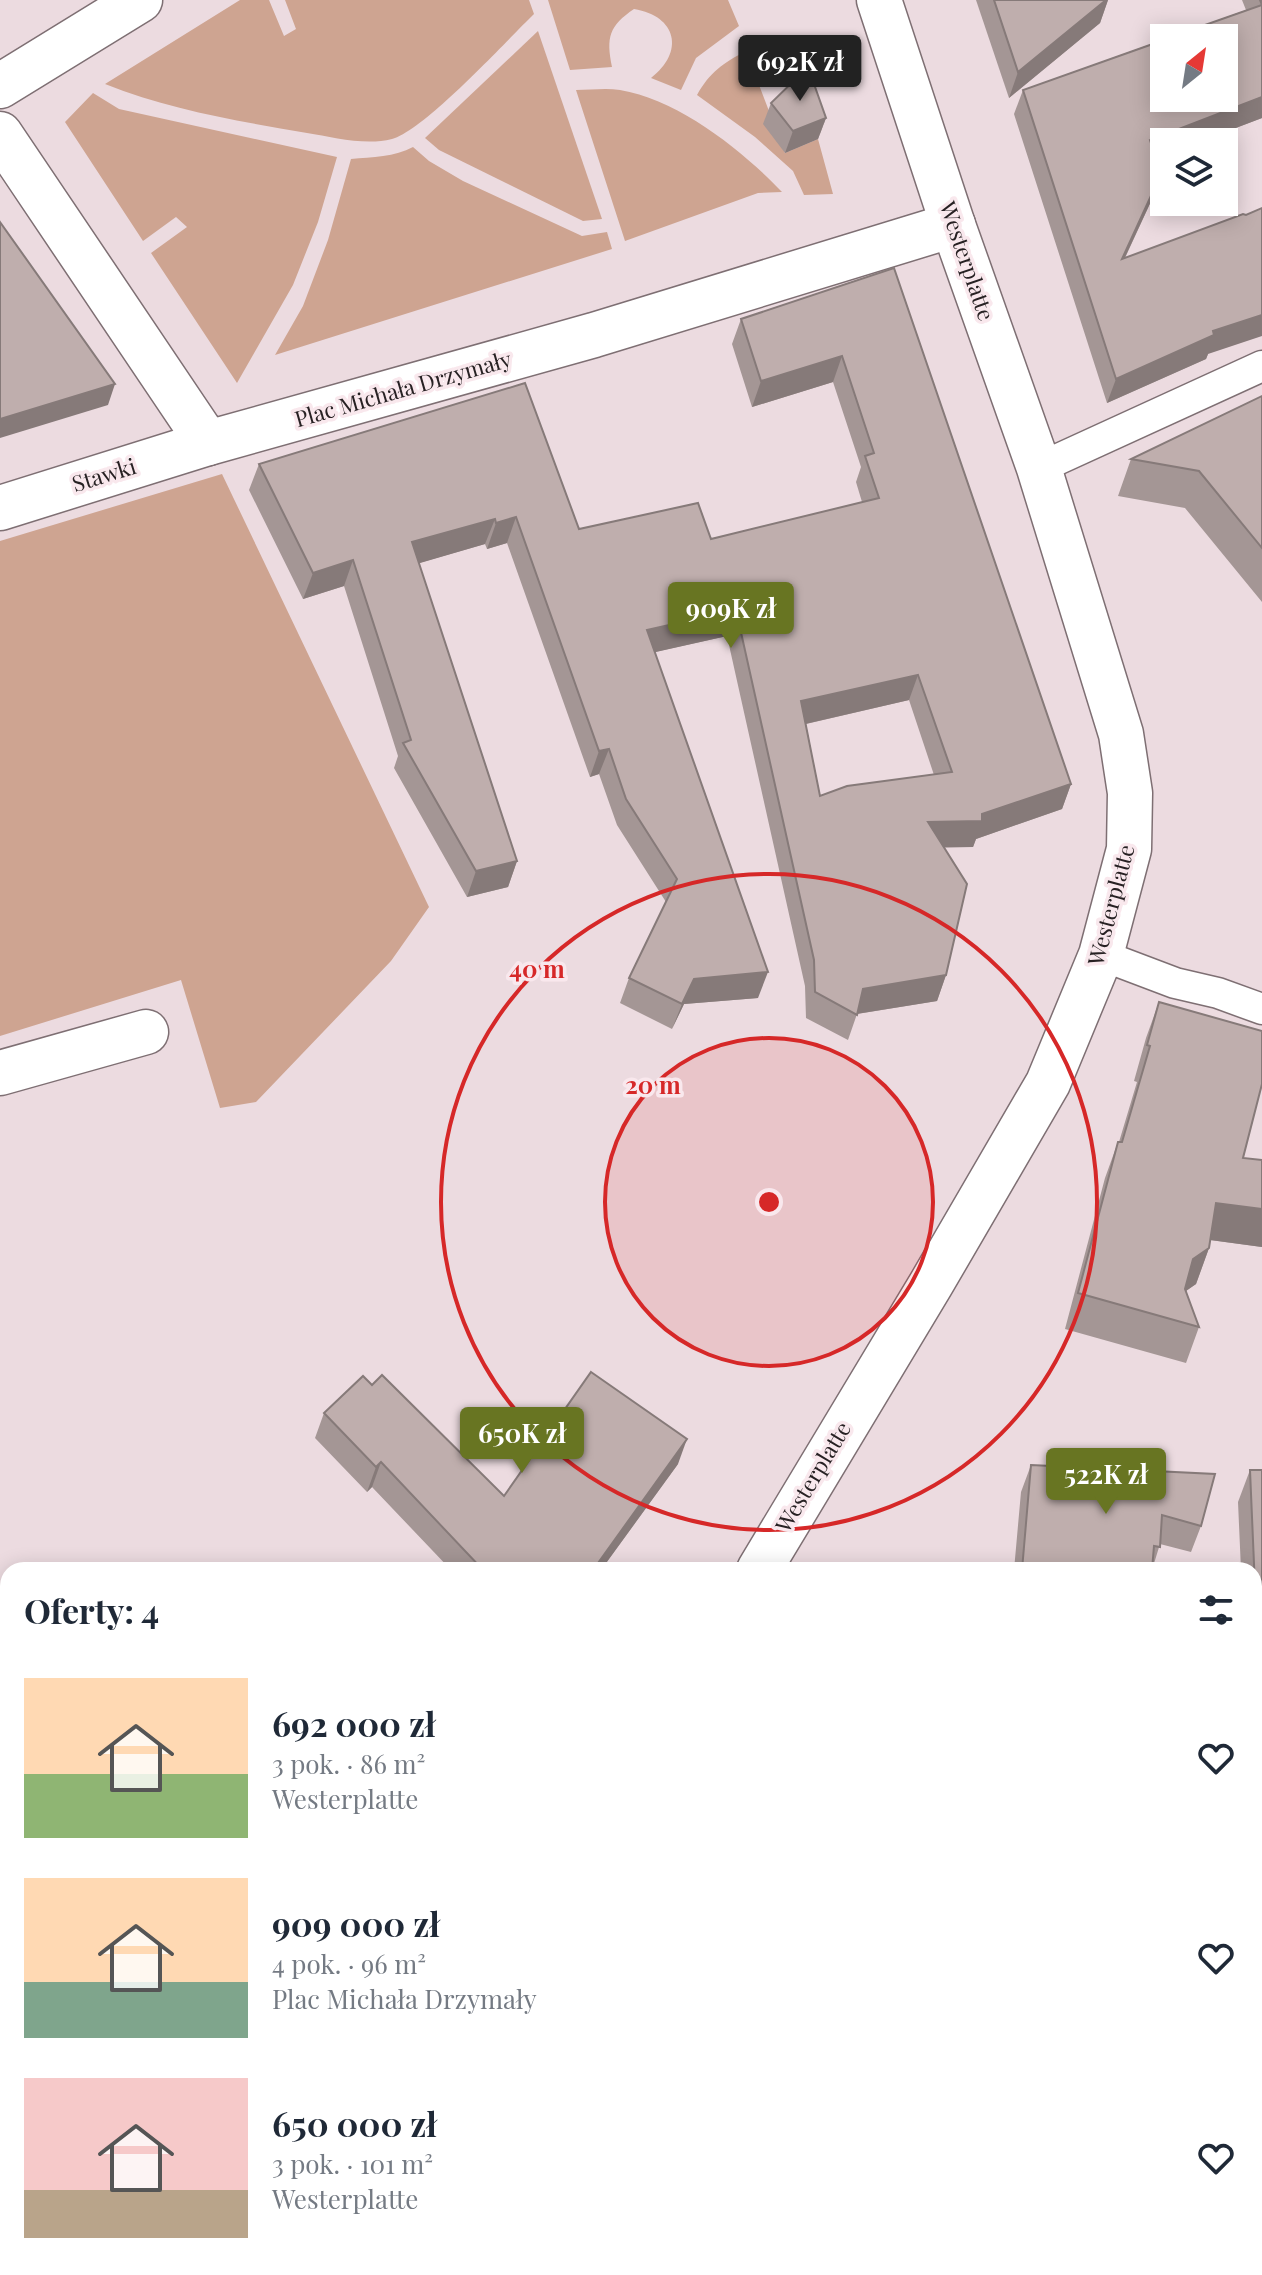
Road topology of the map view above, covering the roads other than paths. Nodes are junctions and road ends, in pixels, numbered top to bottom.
1 (140, 0) edge
2 (879, 0) edge
3 (0, 86) edge
4 (0, 134) edge
5 (953, 225) junction
6 (1262, 366) edge
7 (208, 443) junction
8 (1039, 468) junction
9 (0, 508) edge
10 (1101, 955) junction
11 (1262, 1009) edge
12 (146, 1032) dead end
13 (0, 1073) edge
14 (764, 1562) edge

1 - 3 street
2 - 5 street, Westerplatte
4 - 7 street
5 - 7 street, Plac Michała Drzymały
5 - 8 street, Westerplatte
6 - 8 lane
7 - 9 street, Stawki
8 - 10 street, Westerplatte
10 - 11 lane
10 - 14 street, Westerplatte
12 - 13 street

